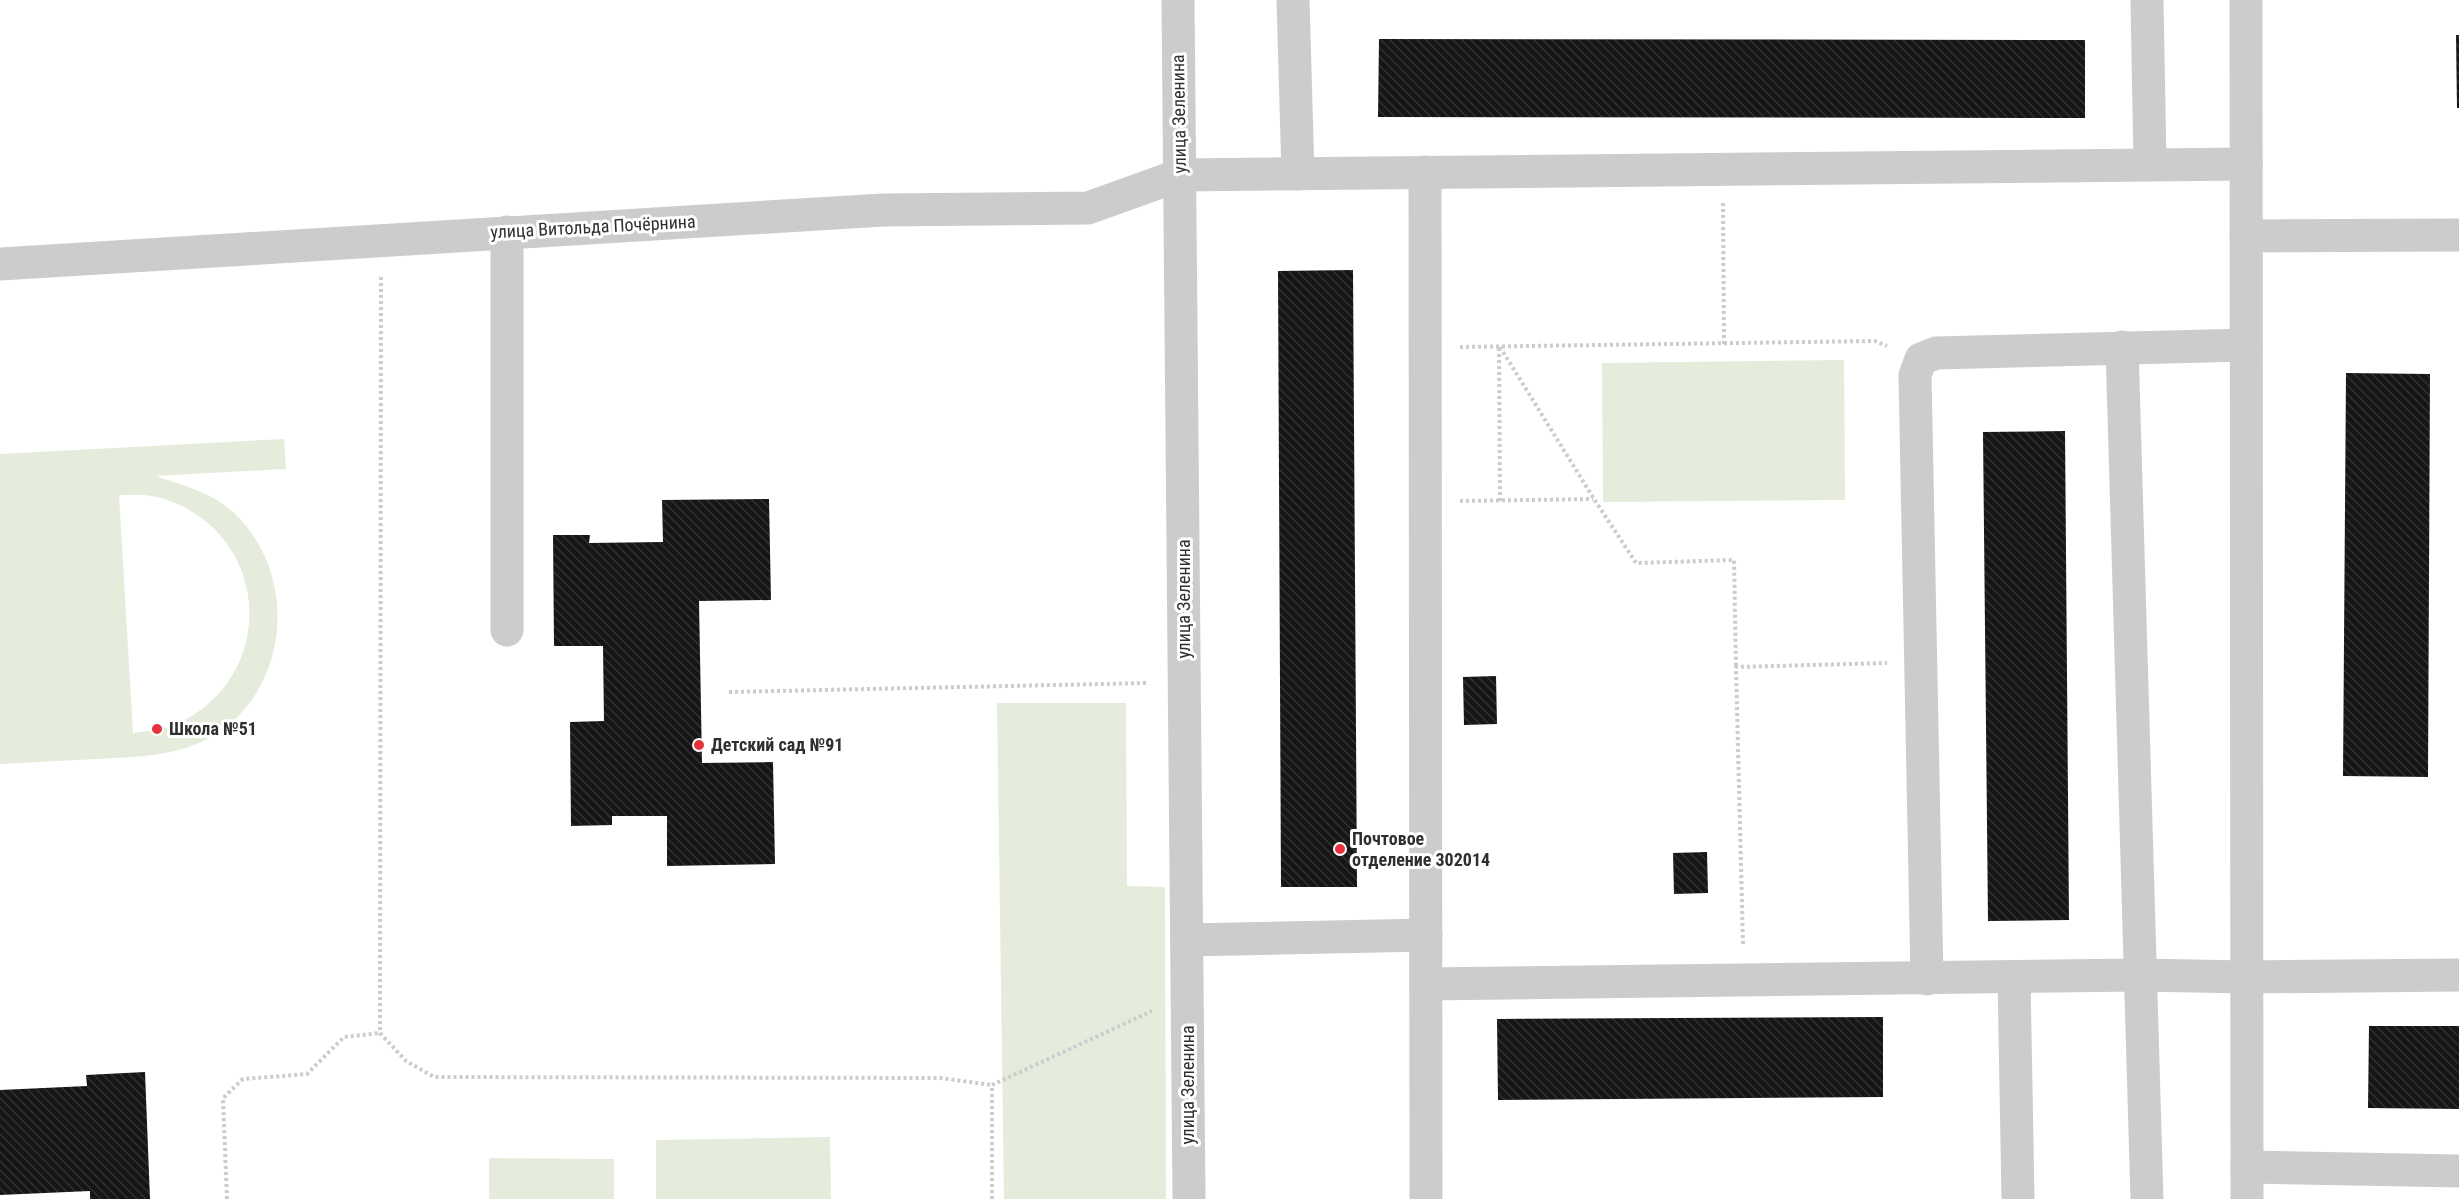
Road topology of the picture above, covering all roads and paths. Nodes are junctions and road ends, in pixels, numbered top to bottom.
1 (1178, 0) edge
2 (1293, 0) edge
3 (2147, 0) edge
4 (2246, 0) edge
5 (2150, 163) junction
6 (2246, 164) junction
7 (1722, 168) junction
8 (1425, 172) junction
9 (1298, 174) junction
10 (1180, 175) junction
11 (507, 232) junction
12 (2459, 235) edge
13 (2246, 236) junction
14 (381, 240) junction
15 (0, 264) edge
16 (1724, 344) junction
17 (2246, 345) junction
18 (1499, 346) junction
19 (1425, 347) junction
20 (2122, 347) junction
21 (1921, 359) junction
22 (1594, 499) junction
23 (1426, 501) junction
24 (1500, 501) junction
25 (507, 630) dead end
26 (1921, 663) junction
27 (1736, 667) junction
28 (1185, 682) junction
29 (729, 692) dead end
30 (1426, 935) junction
31 (1187, 940) junction
32 (2140, 975) junction
33 (2459, 975) edge
34 (2246, 976) junction
35 (2014, 977) junction
36 (1927, 979) junction
37 (1744, 981) junction
38 (1426, 984) junction
39 (1187, 995) junction
40 (380, 1033) junction
41 (992, 1085) junction
42 (2247, 1167) junction
43 (2459, 1171) edge
44 (227, 1199) edge
45 (992, 1199) edge
46 (1189, 1199) edge
47 (1426, 1199) edge
48 (2018, 1199) edge
49 (2147, 1199) edge
50 (2247, 1199) edge

1 - 10 street, улица Зеленина
2 - 9 street
3 - 5 street
4 - 6 street
5 - 6 street, улица Витольда Почёрнина
5 - 7 street, улица Витольда Почёрнина
6 - 13 street
7 - 8 street, улица Витольда Почёрнина
7 - 16 path
8 - 9 street, улица Витольда Почёрнина
8 - 19 street
9 - 10 street, улица Витольда Почёрнина
10 - 11 street, улица Витольда Почёрнина
10 - 28 street, улица Зеленина
11 - 14 street, улица Витольда Почёрнина
11 - 25 street
12 - 13 street
13 - 17 street
14 - 15 street, улица Витольда Почёрнина
14 - 40 path
16 - 18 path
16 - 21 path
17 - 20 street
17 - 34 street
18 - 19 path
18 - 22 path
18 - 24 path
19 - 23 street
20 - 21 street
20 - 32 street
21 - 26 street
22 - 24 path
22 - 27 path
23 - 24 path
23 - 30 street
26 - 27 path
26 - 36 street
27 - 37 path
28 - 29 path
28 - 31 street, улица Зеленина
30 - 31 street
30 - 38 street
31 - 39 street, улица Зеленина
32 - 34 street
32 - 35 street
32 - 49 street
33 - 34 street
34 - 42 street
35 - 36 street
35 - 48 street
36 - 37 street
37 - 38 street
38 - 47 street
39 - 41 path
39 - 46 street, улица Зеленина
40 - 41 path
40 - 44 path
41 - 45 path
42 - 43 street
42 - 50 street

